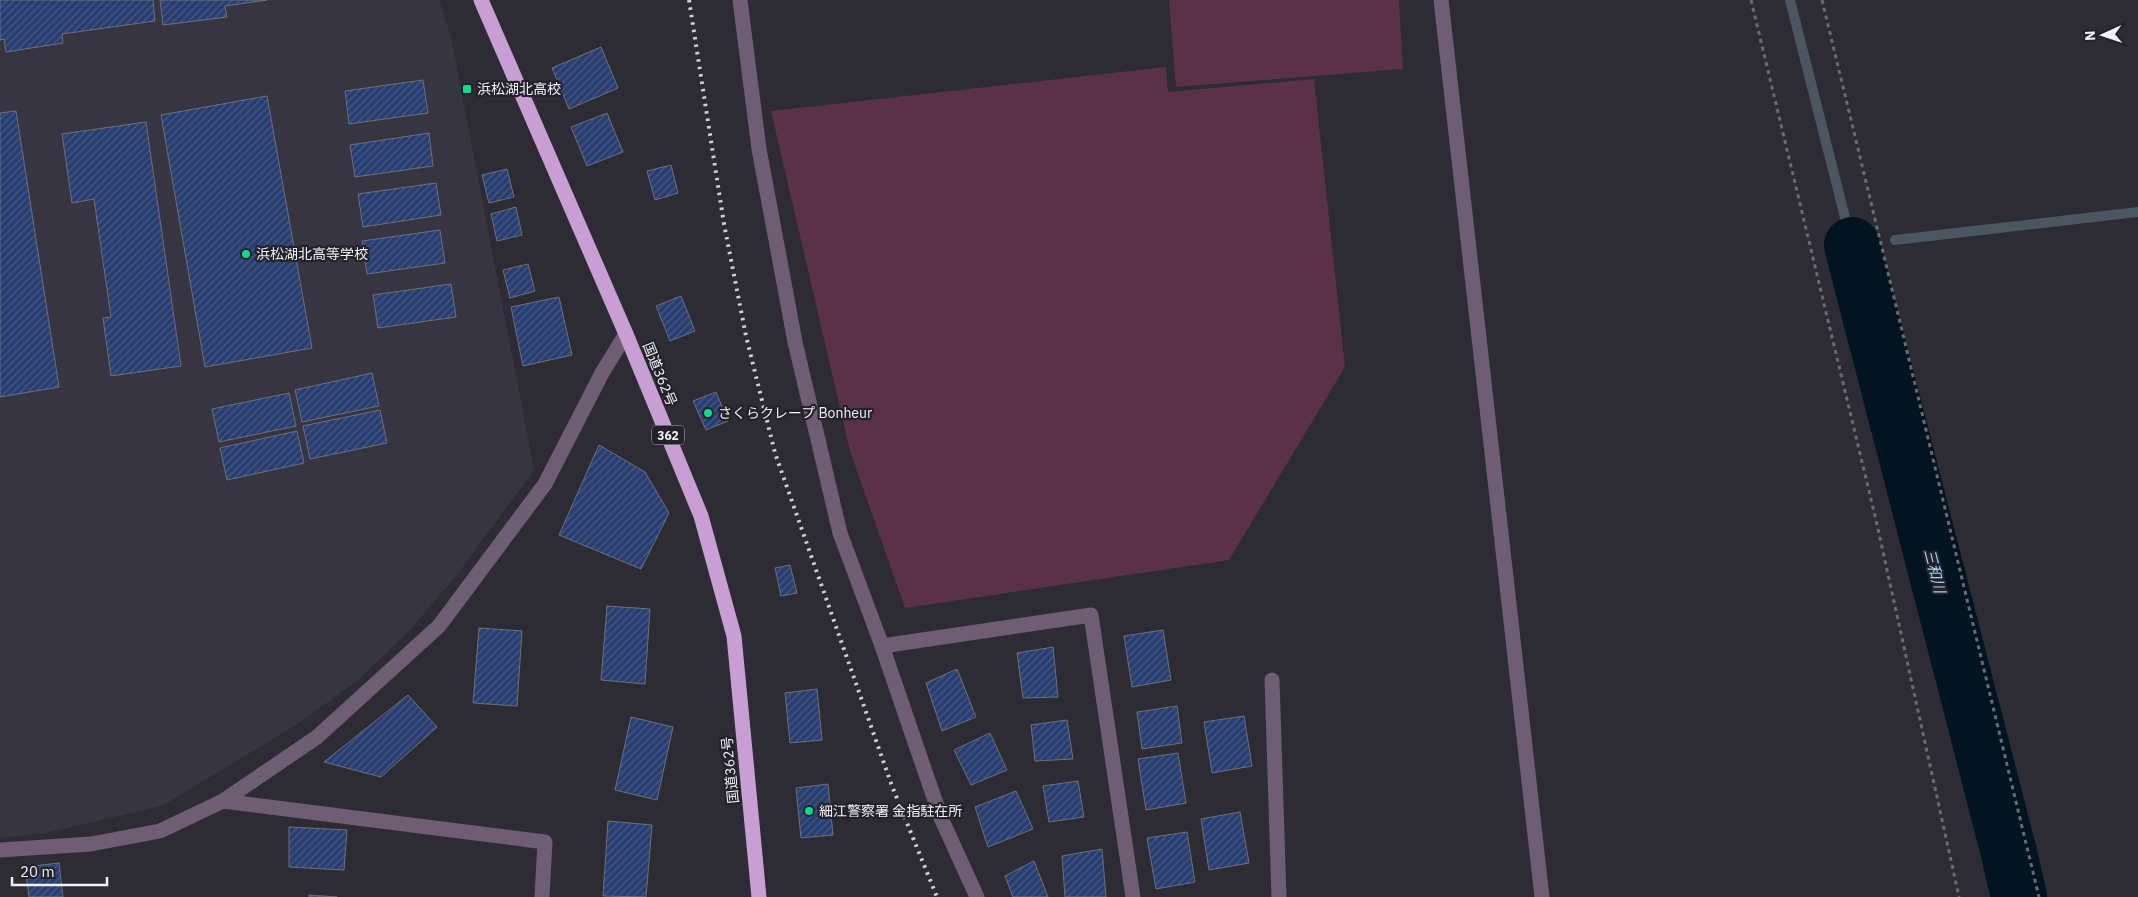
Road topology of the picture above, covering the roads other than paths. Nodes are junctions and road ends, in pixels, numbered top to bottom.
1 (481, 0) edge
2 (740, 0) edge
3 (1441, 0) edge
4 (626, 334) junction
5 (882, 646) junction
6 (1272, 680) dead end
7 (223, 801) junction
8 (0, 850) edge
9 (542, 897) edge
10 (759, 897) edge
11 (977, 897) edge
12 (1133, 897) edge
13 (1279, 897) edge
14 (1542, 897) edge

1 - 4 highway, 国道362号 / 362
2 - 5 street
3 - 14 street
4 - 7 street
4 - 10 highway, 国道362号 / 362
5 - 11 street
5 - 12 street
6 - 13 street
7 - 8 street
7 - 9 street

